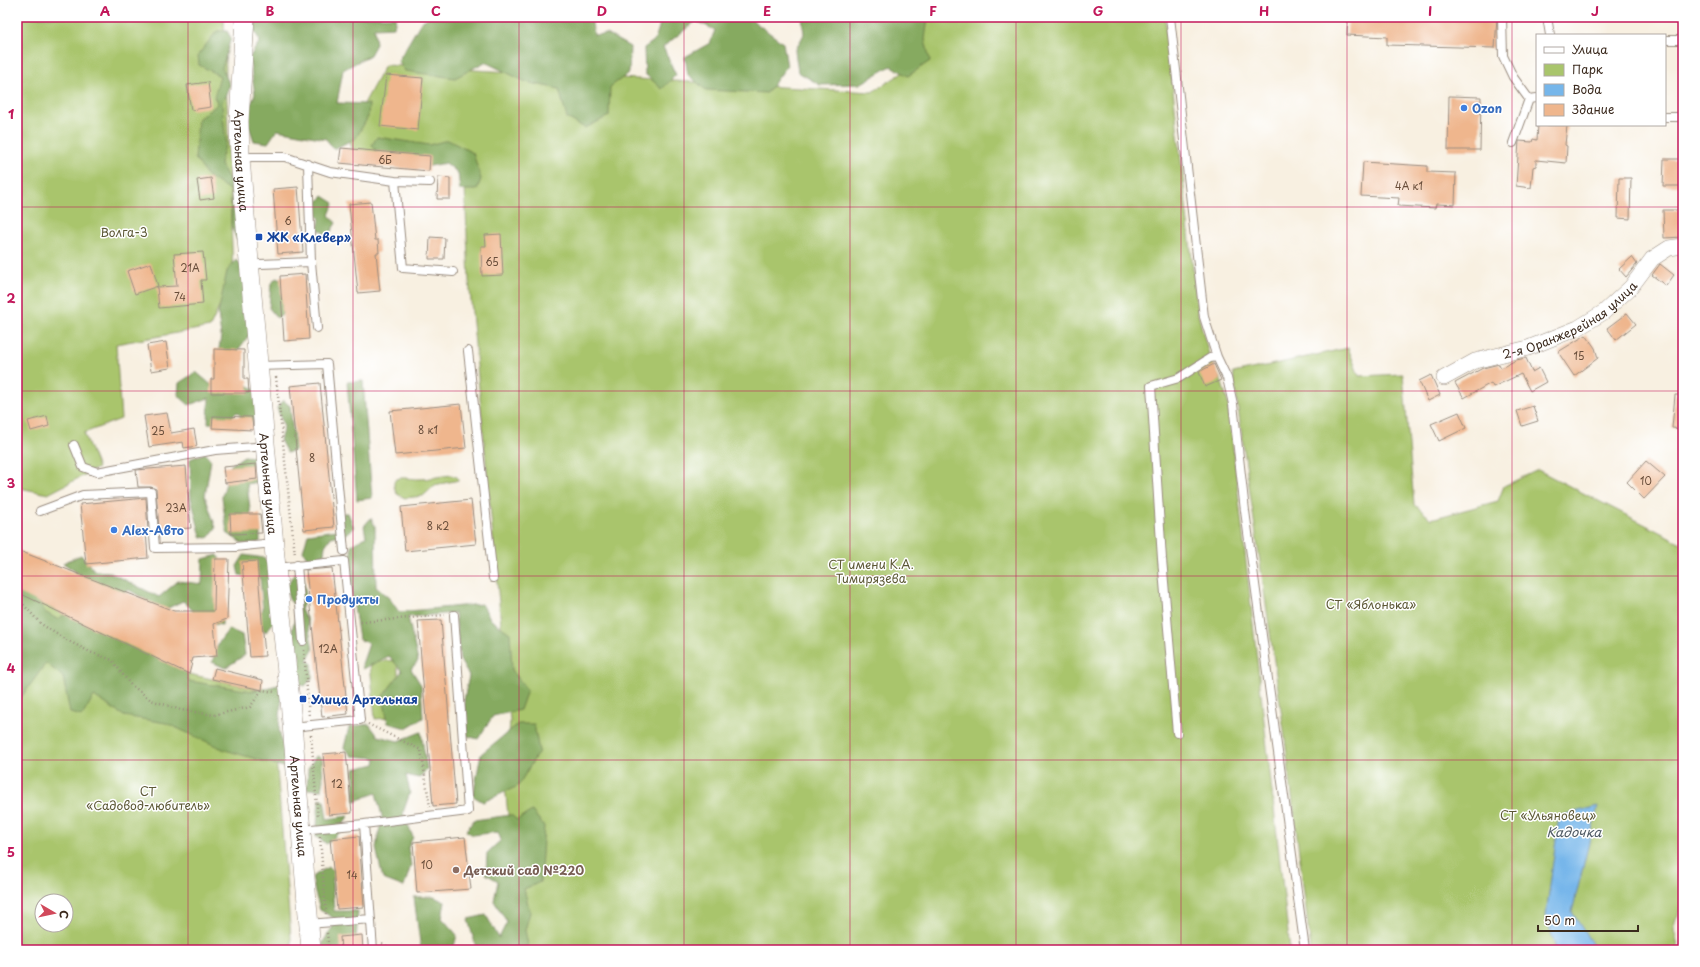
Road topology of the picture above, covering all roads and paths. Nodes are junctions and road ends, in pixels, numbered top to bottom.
1 (245, 17) edge
2 (1170, 17) edge
3 (1502, 17) edge
4 (1547, 17) edge
5 (1550, 34) edge
6 (1666, 40) edge
7 (1683, 40) edge
8 (1533, 99) edge
9 (1666, 117) edge
10 (1683, 117) edge
11 (1513, 143) dead end
12 (240, 159) junction
13 (308, 164) junction
14 (396, 181) junction
15 (430, 182) dead end
16 (1683, 246) edge
17 (311, 262) junction
18 (250, 266) junction
19 (453, 272) dead end
20 (317, 328) dead end
21 (468, 351) dead end
22 (1217, 357) junction
23 (258, 366) junction
24 (1444, 378) dead end
25 (74, 445) dead end
26 (266, 446) junction
27 (40, 511) dead end
28 (274, 543) junction
29 (344, 551) dead end
30 (297, 565) junction
31 (276, 568) junction
32 (493, 578) dead end
33 (17, 600) edge
34 (454, 615) joint
35 (350, 623) junction
36 (303, 641) joint
37 (280, 692) dead end
38 (360, 720) junction
39 (301, 726) junction
40 (1177, 732) dead end
41 (437, 808) dead end
42 (364, 824) junction
43 (319, 828) junction
44 (300, 830) junction
45 (371, 919) junction
46 (317, 924) junction
47 (311, 950) edge
48 (329, 950) edge
49 (373, 950) edge
50 (1305, 950) edge

1 - 12 street, Артельная улица
2 - 22 lane
3 - 8 lane
4 - 5 lane
6 - 7 lane
8 - 11 lane
9 - 10 lane
12 - 13 lane
12 - 18 street, Артельная улица
13 - 14 lane
13 - 17 lane
14 - 15 lane
14 - 19 lane
16 - 24 street, 2-я Оранжерейная улица
17 - 18 lane
17 - 20 lane
18 - 23 street, Артельная улица
21 - 32 lane
22 - 40 lane
22 - 50 lane
23 - 26 street, Артельная улица
23 - 29 lane
25 - 26 lane
26 - 28 street, Артельная улица
27 - 28 lane
28 - 31 street, Артельная улица
30 - 31 lane
30 - 35 lane
30 - 36 lane
31 - 39 street, Артельная улица
33 - 37 path
34 - 35 path
34 - 42 lane
35 - 38 lane
36 - 39 path
38 - 39 lane
38 - 41 path
39 - 43 path
39 - 44 street, Артельная улица
42 - 43 lane
42 - 45 lane
43 - 44 lane
43 - 46 path
44 - 46 street, Артельная улица
45 - 46 lane
45 - 49 lane
46 - 47 street, Артельная улица
46 - 48 path

